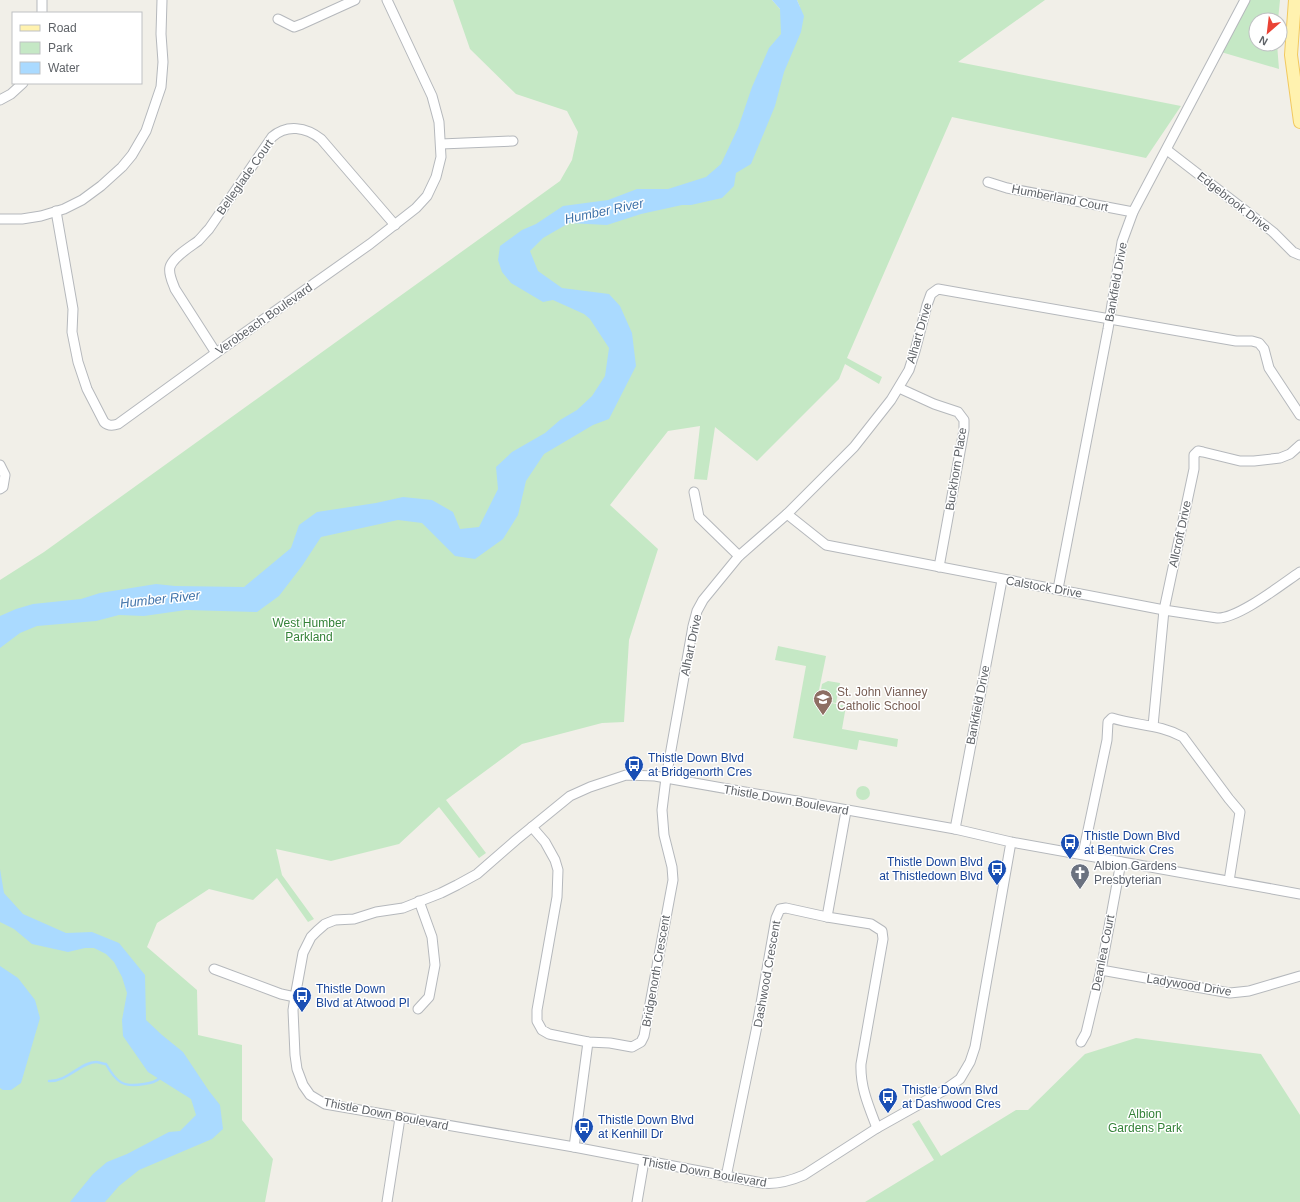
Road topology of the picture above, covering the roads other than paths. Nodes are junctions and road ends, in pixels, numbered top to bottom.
1 (42, 0) edge
2 (162, 0) edge
3 (355, 0) edge
4 (387, 0) edge
5 (1245, 0) edge
6 (1295, 0) edge
7 (42, 12) edge
8 (278, 19) dead end
9 (22, 84) edge
10 (0, 100) edge
11 (1300, 122) edge
12 (513, 141) dead end
13 (441, 144) junction
14 (1167, 150) junction
15 (988, 182) dead end
16 (56, 211) junction
17 (1133, 212) junction
18 (0, 219) edge
19 (395, 225) junction
20 (1300, 255) edge
21 (1110, 319) junction
22 (216, 352) junction
23 (899, 388) junction
24 (1300, 415) edge
25 (1300, 445) edge
26 (0, 465) edge
27 (0, 489) edge
28 (694, 492) dead end
29 (787, 514) junction
30 (739, 556) junction
31 (939, 567) junction
32 (1300, 572) edge
33 (1002, 580) junction
34 (1058, 589) junction
35 (1164, 610) junction
36 (1153, 726) junction
37 (666, 778) junction
38 (846, 811) junction
39 (532, 827) junction
40 (955, 830) junction
41 (1011, 842) junction
42 (1083, 854) junction
43 (1121, 862) junction
44 (1229, 881) junction
45 (1300, 894) edge
46 (419, 901) junction
47 (827, 917) junction
48 (214, 969) dead end
49 (1101, 970) junction
50 (1300, 976) edge
51 (295, 997) junction
52 (418, 1009) dead end
53 (588, 1042) junction
54 (1081, 1042) dead end
55 (400, 1118) junction
56 (878, 1128) junction
57 (574, 1147) junction
58 (644, 1161) junction
59 (726, 1177) junction
60 (387, 1202) edge
61 (637, 1202) edge

1 - 7 street
2 - 16 street
3 - 8 street
4 - 13 street, Verobeach Boulevard
5 - 14 street, Bankfield Drive
6 - 11 main road
9 - 10 street
12 - 13 street
13 - 19 street, Verobeach Boulevard
14 - 17 street, Bankfield Drive
14 - 20 street, Edgebrook Drive
15 - 17 street, Humberland Court
16 - 18 street
16 - 22 street, Verobeach Boulevard
17 - 21 street, Bankfield Drive
19 - 22 street, Verobeach Boulevard
19 - 22 street, Belleglade Court
21 - 23 street, Alhart Drive
21 - 24 street, Alhart Drive
21 - 34 street, Bankfield Drive
23 - 29 street, Alhart Drive
23 - 31 street, Buckhorn Place
25 - 35 street, Allcroft Drive
26 - 27 street
28 - 30 street
29 - 30 street, Alhart Drive
29 - 31 street, Calstock Drive
30 - 37 street, Alhart Drive
31 - 33 street, Calstock Drive
32 - 35 street, Calstock Drive
33 - 34 street, Calstock Drive
33 - 40 street, Bankfield Drive
34 - 35 street, Calstock Drive
35 - 36 street, Allcroft Drive
36 - 42 street
36 - 44 street
37 - 38 street, Thistle Down Boulevard
37 - 39 street, Thistle Down Boulevard
37 - 53 street, Bridgenorth Crescent
38 - 40 street, Thistle Down Boulevard
38 - 47 street
39 - 46 street, Thistle Down Boulevard
39 - 53 street, Bridgenorth Crescent
40 - 41 street, Thistle Down Boulevard
41 - 42 street, Thistle Down Boulevard
41 - 56 street, Thistle Down Boulevard
42 - 43 street, Thistle Down Boulevard
43 - 44 street, Thistle Down Boulevard
43 - 49 street, Deanlea Court
44 - 45 street, Thistle Down Boulevard
46 - 51 street, Thistle Down Boulevard
46 - 52 street
47 - 56 street, Dashwood Crescent
47 - 59 street, Dashwood Crescent
48 - 51 street
49 - 50 street, Ladywood Drive
49 - 54 street, Deanlea Court
51 - 55 street, Thistle Down Boulevard
53 - 57 street
55 - 57 street, Thistle Down Boulevard
55 - 60 street
56 - 59 street, Thistle Down Boulevard
57 - 58 street, Thistle Down Boulevard
58 - 59 street, Thistle Down Boulevard
58 - 61 street

